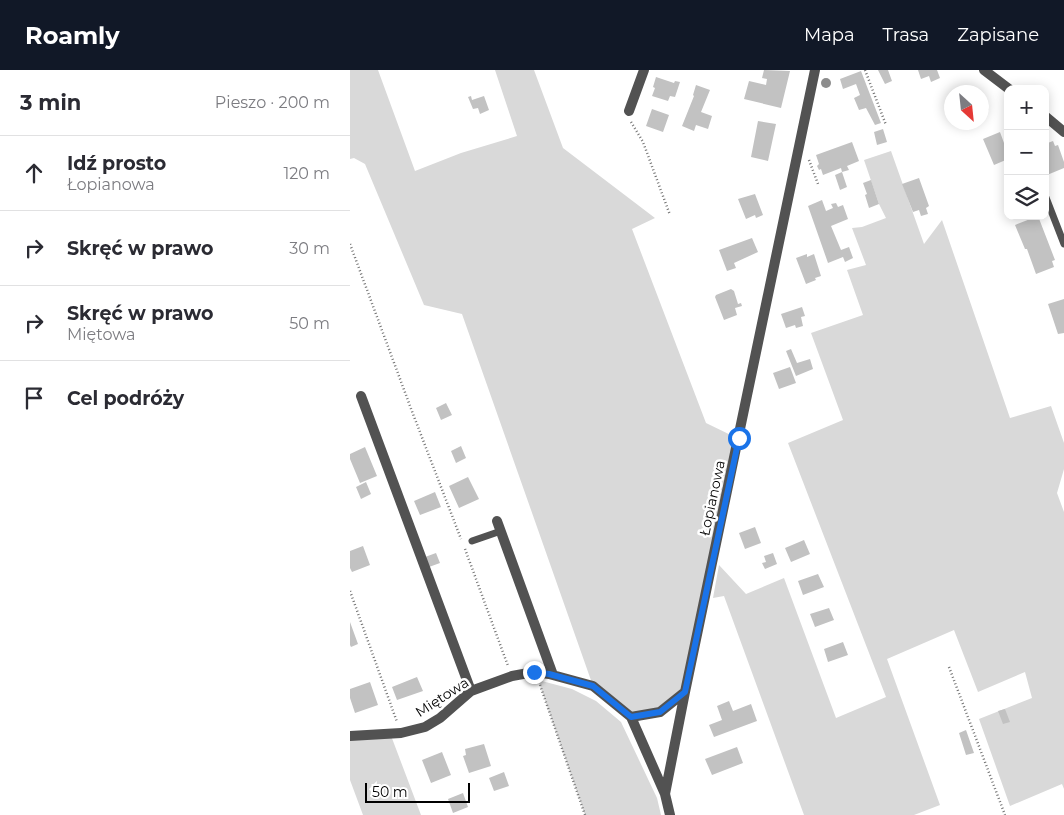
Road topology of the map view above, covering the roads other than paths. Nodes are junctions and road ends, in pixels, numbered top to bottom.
1 (644, 70) edge
2 (815, 70) edge
3 (984, 70) edge
4 (1004, 85) edge
5 (629, 111) road end
6 (1049, 119) edge
7 (1064, 132) edge
8 (1049, 205) edge
9 (1064, 244) edge
10 (361, 396) dead end
11 (499, 526) joint
12 (472, 541) dead end
13 (553, 676) junction
14 (471, 691) junction
15 (685, 692) junction
16 (631, 717) junction
17 (350, 736) edge
18 (665, 794) junction
19 (670, 815) edge

1 - 5 street
2 - 15 street, Łopianowa
3 - 4 street
6 - 7 street
8 - 9 lane
10 - 14 street
11 - 12 lane
11 - 13 street
13 - 14 street, Miętowa
13 - 16 street, Miętowa
14 - 17 street, Miętowa
15 - 16 street
15 - 18 street, Łopianowa
16 - 18 street, Miętowa
18 - 19 street, Łopianowa

